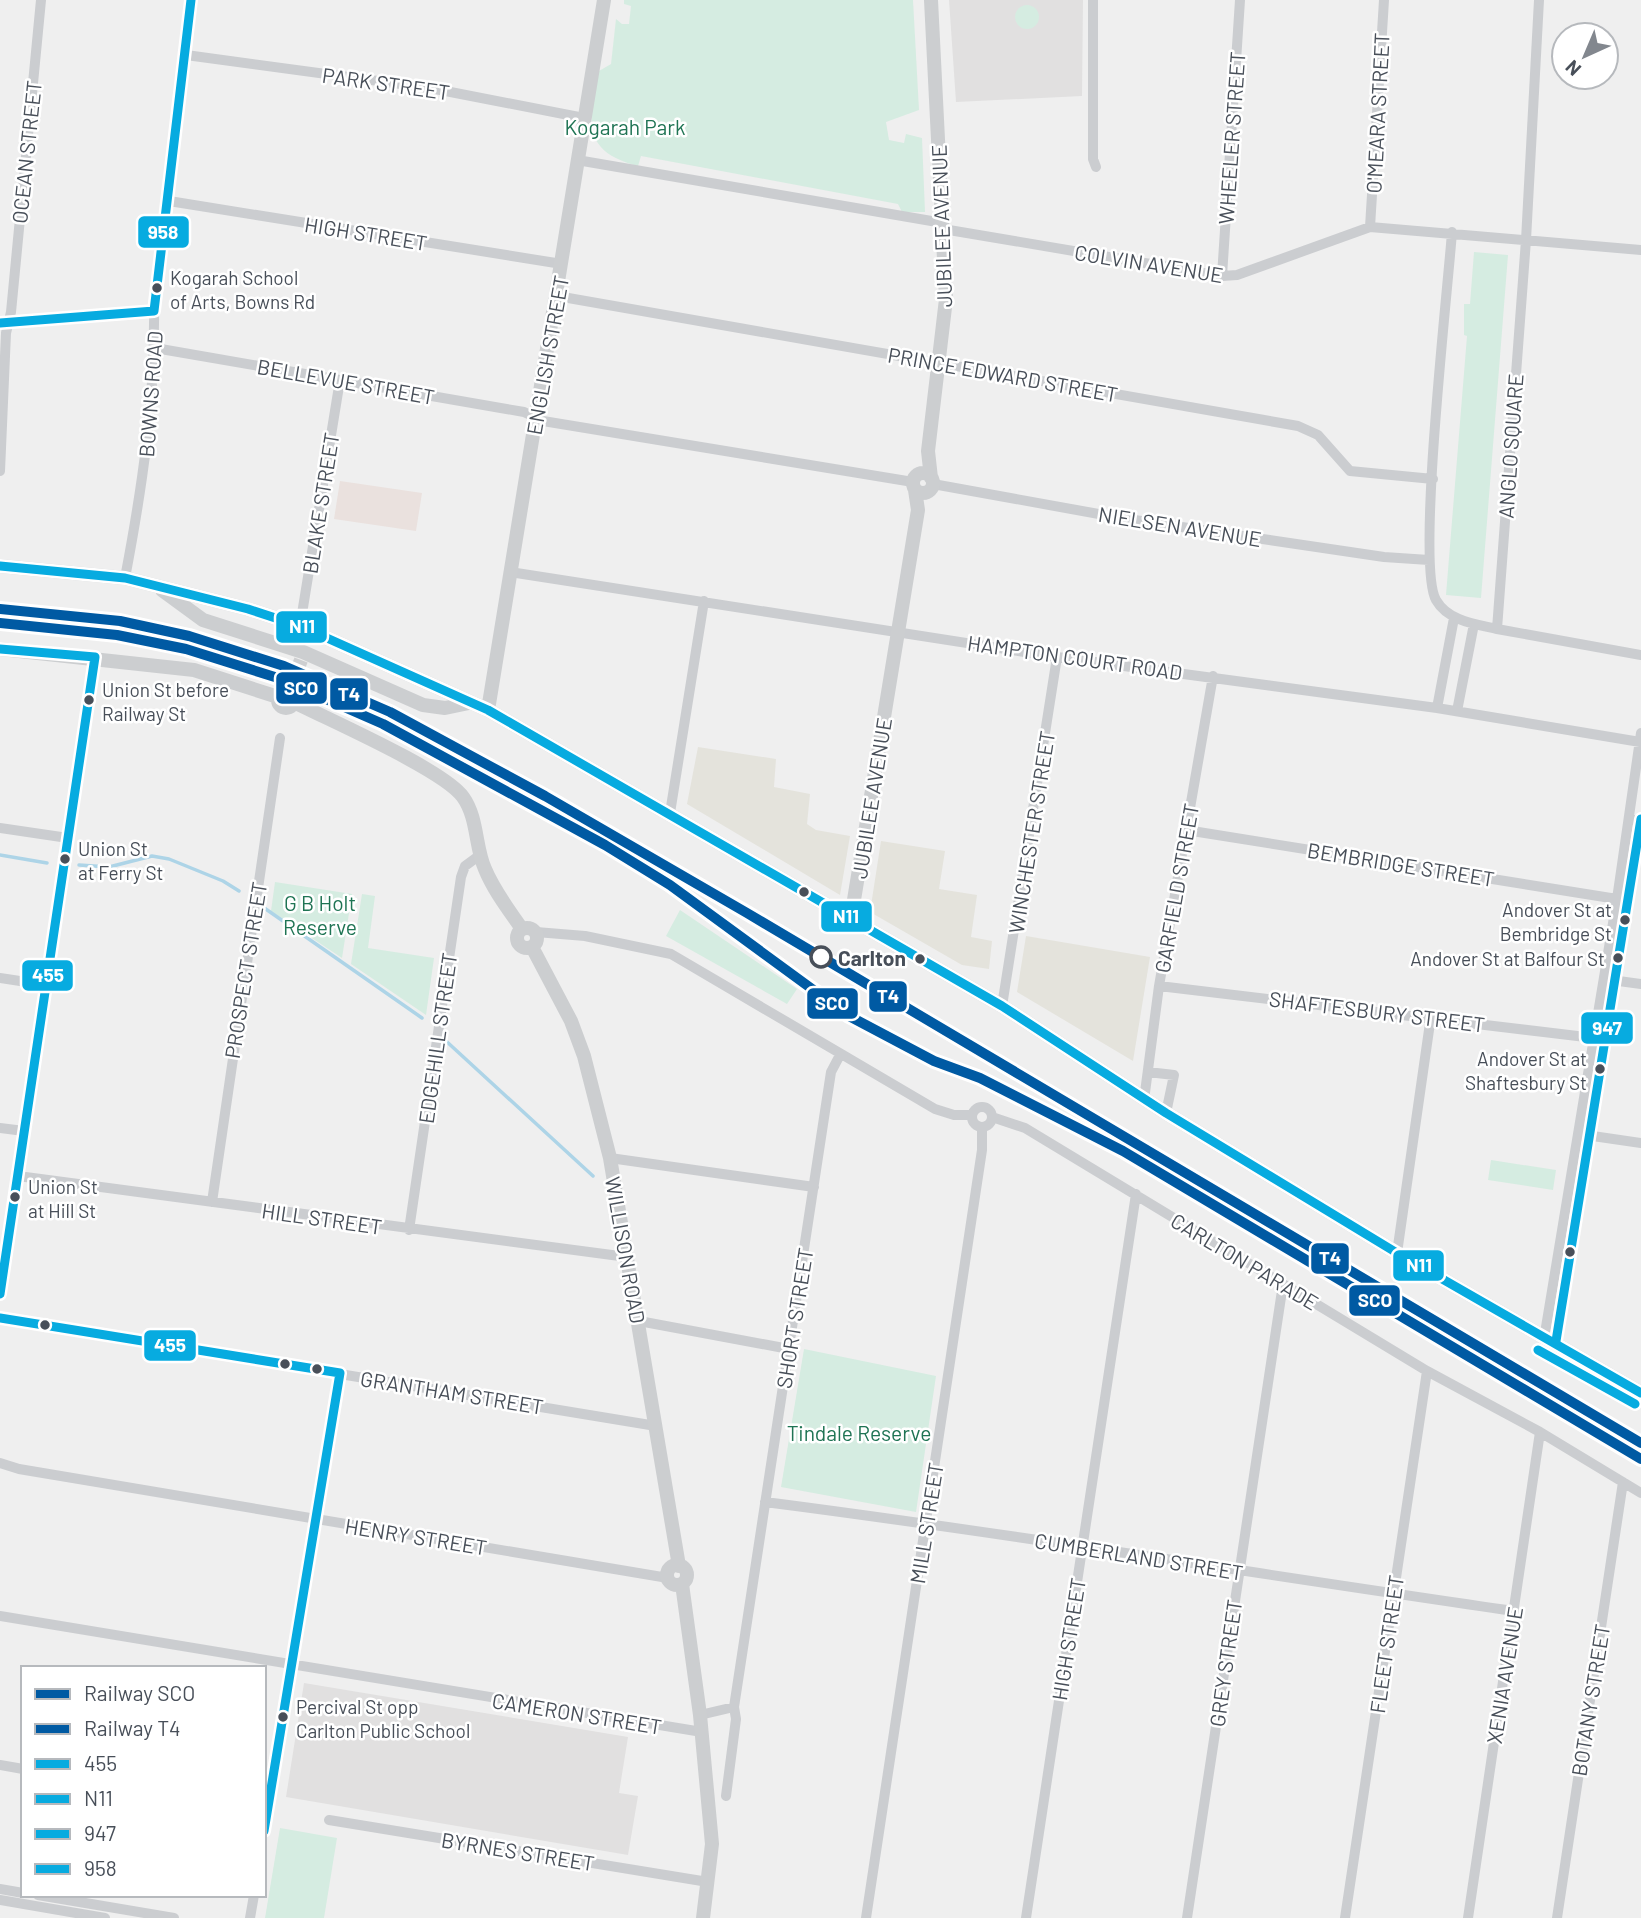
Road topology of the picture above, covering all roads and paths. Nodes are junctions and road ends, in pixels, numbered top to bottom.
1 (41, 0) edge
2 (191, 0) edge
3 (604, 0) edge
4 (931, 0) edge
5 (1093, 0) edge
6 (1240, 0) edge
7 (1384, 0) edge
8 (1539, 0) edge
9 (186, 55) junction
10 (584, 118) junction
11 (577, 160) junction
12 (1096, 167) dead end
13 (169, 201) junction
14 (943, 226) junction
15 (1370, 227) junction
16 (1452, 232) junction
17 (1526, 240) junction
18 (1641, 250) edge
19 (562, 264) junction
20 (1222, 276) junction
21 (557, 296) junction
22 (155, 310) junction
23 (4, 323) edge
24 (155, 348) junction
25 (939, 363) junction
26 (340, 380) junction
27 (536, 418) junction
28 (0, 471) edge
29 (1433, 479) junction
30 (923, 483) junction
31 (1429, 560) junction
32 (0, 566) edge
33 (510, 572) junction
34 (125, 578) junction
35 (157, 586) junction
36 (202, 597) junction
37 (704, 601) junction
38 (1454, 618) junction
39 (212, 623) junction
40 (1474, 624) junction
41 (300, 626) junction
42 (1497, 629) junction
43 (898, 632) junction
44 (0, 649) edge
45 (1641, 654) edge
46 (95, 657) junction
47 (1057, 657) junction
48 (1213, 676) junction
49 (469, 703) junction
50 (1437, 708) junction
51 (488, 710) junction
52 (1457, 711) junction
53 (1640, 737) edge
54 (280, 738) dead end
55 (670, 813) junction
56 (1629, 819) junction
57 (1641, 821) edge
58 (0, 828) edge
59 (1186, 830) junction
60 (68, 838) junction
61 (480, 855) junction
62 (1617, 899) junction
63 (848, 918) junction
64 (529, 930) junction
65 (0, 978) edge
66 (1604, 979) junction
67 (1641, 984) edge
68 (46, 985) junction
69 (1159, 986) junction
70 (1002, 1006) junction
71 (1431, 1016) junction
72 (1594, 1038) junction
73 (840, 1055) junction
74 (1148, 1072) junction
75 (1144, 1100) junction
76 (1166, 1113) junction
77 (971, 1115) junction
78 (992, 1118) junction
79 (982, 1127) junction
80 (0, 1128) edge
81 (24, 1131) junction
82 (1579, 1134) junction
83 (1641, 1143) edge
84 (610, 1158) junction
85 (18, 1175) junction
86 (814, 1187) junction
87 (1136, 1194) junction
88 (212, 1202) junction
89 (408, 1230) junction
90 (1397, 1253) junction
91 (627, 1257) junction
92 (1, 1277) edge
93 (1283, 1284) junction
94 (0, 1294) edge
95 (0, 1318) edge
96 (639, 1321) junction
97 (1545, 1339) junction
98 (789, 1349) junction
99 (1427, 1371) junction
100 (340, 1373) junction
101 (1641, 1393) edge
102 (656, 1426) junction
103 (1540, 1432) junction
104 (0, 1464) edge
105 (1623, 1482) junction
106 (1641, 1493) edge
107 (765, 1502) junction
108 (316, 1520) junction
109 (926, 1522) junction
110 (1082, 1548) junction
111 (679, 1566) junction
112 (1239, 1572) junction
113 (668, 1578) junction
114 (682, 1584) junction
115 (1393, 1594) junction
116 (1514, 1611) junction
117 (0, 1616) edge
118 (292, 1664) junction
119 (734, 1707) junction
120 (700, 1715) junction
121 (702, 1732) junction
122 (0, 1765) edge
123 (21, 1769) edge
124 (726, 1796) dead end
125 (266, 1810) edge
126 (328, 1820) dead end
127 (708, 1882) junction
128 (0, 1889) edge
129 (21, 1893) edge
130 (50, 1897) edge
131 (254, 1897) edge
132 (0, 1900) edge
133 (105, 1918) edge
134 (174, 1918) edge
135 (250, 1918) edge
136 (703, 1918) edge
137 (866, 1918) edge
138 (1026, 1918) edge
139 (1187, 1918) edge
140 (1345, 1918) edge
141 (1468, 1918) edge
142 (1557, 1918) edge

1 - 23 street, OCEAN STREET
2 - 9 street, BOWNS ROAD
3 - 10 main road, ENGLISH STREET
4 - 14 main road, JUBILEE AVENUE
5 - 12 street
6 - 20 street, WHEELER STREET
7 - 15 street, O'MEARA STREET
8 - 17 street, ANGLO SQUARE
9 - 10 street, PARK STREET
9 - 13 street, BOWNS ROAD
10 - 11 main road, ENGLISH STREET
11 - 14 street
11 - 19 main road, ENGLISH STREET
13 - 19 street, HIGH STREET
13 - 22 street, BOWNS ROAD
14 - 20 street, COLVIN AVENUE
14 - 25 main road, JUBILEE AVENUE
15 - 16 street, COLVIN AVENUE
15 - 20 street, COLVIN AVENUE
16 - 17 street, COLVIN AVENUE
16 - 29 street
17 - 18 street, COLVIN AVENUE
17 - 42 street, ANGLO SQUARE
19 - 21 main road, ENGLISH STREET
21 - 25 street, PRINCE EDWARD STREET
21 - 27 main road, ENGLISH STREET
22 - 23 street
22 - 24 street, BOWNS ROAD
23 - 28 street, OCEAN STREET
24 - 26 street, BELLEVUE STREET
24 - 34 street, BOWNS ROAD
25 - 29 street, PRINCE EDWARD STREET
25 - 30 main road, JUBILEE AVENUE
26 - 27 street, BELLEVUE STREET
26 - 41 street, BLAKE STREET
27 - 30 street, NIELSEN AVENUE
27 - 33 main road, ENGLISH STREET
29 - 31 street
30 - 31 street, NIELSEN AVENUE
30 - 43 main road, JUBILEE AVENUE
31 - 38 street
32 - 34 main road
33 - 37 street, HAMPTON COURT ROAD
33 - 51 main road, ENGLISH STREET
34 - 35 main road
35 - 36 main road
35 - 39 main road
36 - 39 main road
36 - 41 main road
37 - 43 street, HAMPTON COURT ROAD
37 - 55 street
38 - 40 street
38 - 50 street
39 - 49 main road
40 - 42 street
40 - 52 street
41 - 49 main road
42 - 45 street
43 - 47 street, HAMPTON COURT ROAD
43 - 63 main road, JUBILEE AVENUE
44 - 46 main road
46 - 60 street
46 - 61 main road
47 - 48 street, HAMPTON COURT ROAD
47 - 70 street, WINCHESTER STREET
48 - 50 street, HAMPTON COURT ROAD
48 - 59 street, GARFIELD STREET
49 - 51 main road
50 - 52 street, HAMPTON COURT ROAD
51 - 55 main road
52 - 53 street, HAMPTON COURT ROAD
53 - 56 street
54 - 88 street, PROSPECT STREET
55 - 63 main road
56 - 57 street
56 - 62 street
58 - 60 street
59 - 62 street, BEMBRIDGE STREET
59 - 69 street, GARFIELD STREET
60 - 68 street
61 - 64 main road
61 - 89 street, EDGEHILL STREET
62 - 66 street
63 - 70 main road
64 - 73 street
64 - 84 main road, WILLISON ROAD
65 - 68 street
66 - 67 street
66 - 72 street
68 - 81 street
69 - 71 street, SHAFTESBURY STREET
69 - 74 street, GARFIELD STREET
70 - 75 main road
71 - 72 street, SHAFTESBURY STREET
71 - 90 street
72 - 82 street
73 - 77 street
73 - 86 street, SHORT STREET
74 - 75 street, GARFIELD STREET
74 - 76 street
75 - 76 main road
76 - 90 main road
77 - 78 street
77 - 79 street
78 - 79 street
78 - 87 street, CARLTON PARADE
79 - 109 street, MILL STREET
80 - 81 street
81 - 85 street
82 - 83 street
82 - 97 street
84 - 86 street
84 - 91 main road, WILLISON ROAD
85 - 88 street, HILL STREET
85 - 92 street
86 - 98 street, SHORT STREET
87 - 93 street, CARLTON PARADE
87 - 110 street, HIGH STREET
88 - 89 street, HILL STREET
89 - 91 street, HILL STREET
90 - 97 main road
91 - 96 main road, WILLISON ROAD
92 - 94 street
93 - 99 street, CARLTON PARADE
93 - 112 street, GREY STREET
95 - 100 street, GRANTHAM STREET
96 - 98 street
96 - 102 main road, WILLISON ROAD
97 - 101 main road
98 - 107 street, SHORT STREET
99 - 103 street, CARLTON PARADE
99 - 115 street, FLEET STREET
100 - 102 street, GRANTHAM STREET
100 - 108 street
102 - 111 main road, WILLISON ROAD
103 - 105 street, CARLTON PARADE
103 - 116 street, XENIA AVENUE
104 - 108 street, HENRY STREET
105 - 106 street, CARLTON PARADE
105 - 142 street, BOTANY STREET
107 - 109 street, CUMBERLAND STREET
107 - 119 street, SHORT STREET
108 - 113 street, HENRY STREET
108 - 118 street
109 - 110 street, CUMBERLAND STREET
109 - 137 street, MILL STREET
110 - 112 street, CUMBERLAND STREET
110 - 138 street, HIGH STREET
111 - 113 main road
111 - 114 main road
112 - 115 street, CUMBERLAND STREET
112 - 139 street, GREY STREET
113 - 114 main road
114 - 120 main road
115 - 116 street, CUMBERLAND STREET
115 - 140 street, FLEET STREET
116 - 141 street, XENIA AVENUE
117 - 118 street, CAMERON STREET
118 - 121 street, CAMERON STREET
118 - 125 street
119 - 120 street
119 - 124 street, SHORT STREET
120 - 121 main road
121 - 127 main road
122 - 123 street
126 - 127 street, BYRNES STREET
127 - 136 main road
128 - 129 street
130 - 134 street
131 - 135 street
132 - 133 street

